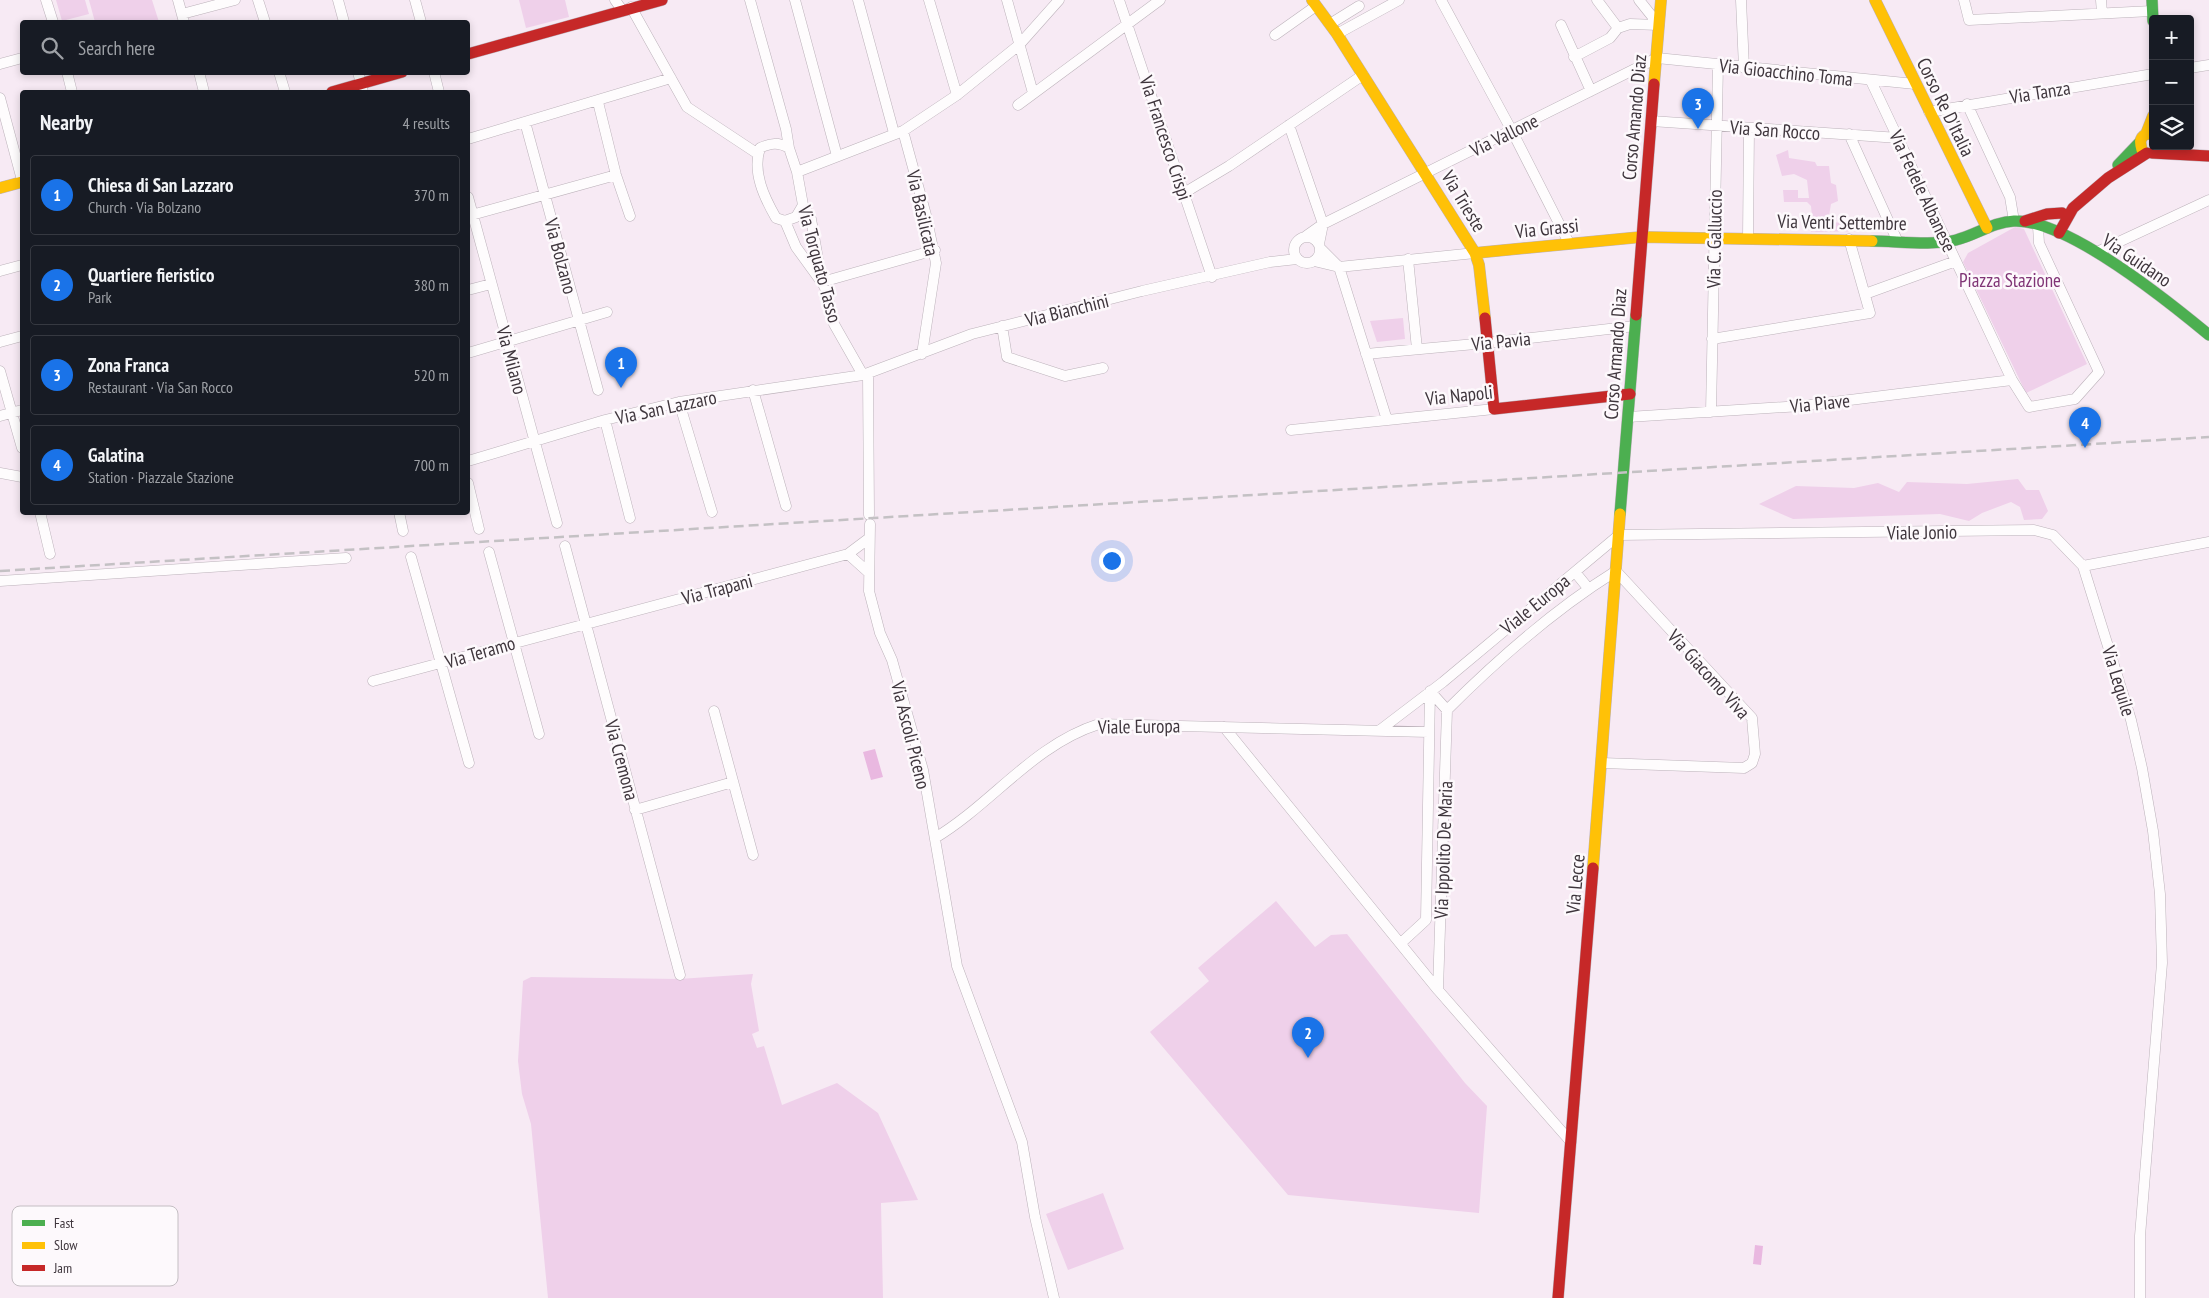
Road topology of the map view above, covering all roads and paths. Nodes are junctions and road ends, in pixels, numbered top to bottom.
1 (46, 0) edge
2 (178, 0) edge
3 (234, 0) edge
4 (258, 0) edge
5 (338, 0) edge
6 (415, 0) edge
7 (662, 0) edge
8 (750, 0) edge
9 (795, 0) edge
10 (858, 0) edge
11 (929, 0) edge
12 (1007, 0) edge
13 (1045, 0) edge
14 (1059, 0) edge
15 (1119, 0) edge
16 (1160, 0) edge
17 (1400, 0) edge
18 (1441, 0) edge
19 (1597, 0) edge
20 (1639, 0) edge
21 (1661, 0) edge
22 (1741, 0) edge
23 (1875, 0) edge
24 (1964, 0) edge
25 (2101, 0) edge
26 (1314, 3) edge
27 (1358, 3) edge
28 (622, 6) edge
29 (2152, 10) edge
30 (1048, 11) junction
31 (2102, 13) junction
32 (183, 18) edge
33 (1365, 19) junction
34 (52, 20) edge
35 (264, 20) edge
36 (343, 20) edge
37 (420, 20) edge
38 (1127, 24) junction
39 (1330, 24) junction
40 (1561, 25) dead end
41 (1659, 25) junction
42 (1618, 28) junction
43 (1337, 34) junction
44 (1274, 35) dead end
45 (1019, 44) junction
46 (470, 53) edge
47 (1574, 57) junction
48 (1657, 58) junction
49 (20, 59) edge
50 (0, 64) edge
51 (1718, 65) junction
52 (2209, 65) edge
53 (2194, 67) edge
54 (1744, 68) junction
55 (67, 75) edge
56 (200, 75) edge
57 (280, 75) edge
58 (391, 75) edge
59 (435, 75) edge
60 (1363, 75) junction
61 (2149, 75) edge
62 (671, 78) junction
63 (1871, 81) junction
64 (361, 83) edge
65 (1915, 84) junction
66 (71, 90) edge
67 (204, 90) edge
68 (284, 90) edge
69 (338, 90) edge
70 (438, 90) edge
71 (1590, 92) junction
72 (1033, 93) junction
73 (957, 95) junction
74 (0, 98) edge
75 (598, 102) junction
76 (1967, 104) junction
77 (1018, 105) dead end
78 (1928, 112) junction
79 (1651, 121) junction
80 (525, 122) junction
81 (1289, 125) junction
82 (1717, 126) junction
83 (1749, 128) junction
84 (1512, 131) junction
85 (898, 132) junction
86 (1849, 134) junction
87 (2146, 137) edge
88 (470, 138) edge
89 (1899, 138) junction
90 (789, 148) junction
91 (2176, 150) edge
92 (2153, 151) edge
93 (758, 154) junction
94 (2188, 154) junction
95 (837, 156) junction
96 (2209, 156) edge
97 (798, 172) junction
98 (20, 173) edge
99 (1426, 173) junction
100 (616, 175) junction
101 (2108, 178) junction
102 (20, 182) edge
103 (0, 188) edge
104 (1184, 193) junction
105 (546, 194) junction
106 (2209, 200) edge
107 (803, 205) junction
108 (2068, 210) junction
109 (470, 215) edge
110 (630, 216) dead end
111 (785, 221) junction
112 (2020, 221) junction
113 (1323, 224) junction
114 (2043, 227) junction
115 (1987, 228) junction
116 (2059, 233) junction
117 (1306, 236) junction
118 (1640, 237) junction
119 (1714, 238) junction
120 (1748, 238) junction
121 (1849, 240) junction
122 (1897, 240) junction
123 (1948, 242) junction
124 (1569, 243) junction
125 (1295, 244) junction
126 (1319, 246) junction
127 (934, 250) junction
128 (2096, 252) junction
129 (1476, 253) junction
130 (1298, 259) junction
131 (1408, 259) junction
132 (1314, 261) junction
133 (1270, 262) junction
134 (1956, 262) junction
135 (20, 266) edge
136 (1338, 267) junction
137 (0, 271) edge
138 (1212, 277) junction
139 (822, 282) junction
140 (491, 284) junction
141 (470, 289) edge
142 (1865, 294) junction
143 (607, 312) dead end
144 (578, 321) junction
145 (1002, 326) junction
146 (1634, 326) junction
147 (2209, 335) edge
148 (20, 337) edge
149 (1712, 339) junction
150 (0, 342) edge
151 (507, 343) junction
152 (1486, 343) junction
153 (1416, 349) junction
154 (470, 352) edge
155 (922, 354) junction
156 (1366, 354) junction
157 (1103, 368) dead end
158 (0, 371) edge
159 (866, 374) junction
160 (2012, 380) junction
161 (598, 390) dead end
162 (753, 390) junction
163 (1630, 394) junction
164 (679, 402) junction
165 (1494, 409) junction
166 (17, 411) edge
167 (1711, 412) junction
168 (0, 416) edge
169 (1628, 417) junction
170 (605, 420) junction
171 (1387, 420) junction
172 (1291, 430) dead end
173 (20, 433) edge
174 (534, 441) junction
175 (470, 460) edge
176 (0, 473) edge
177 (1624, 473) joint
178 (20, 477) edge
179 (470, 491) edge
180 (786, 506) dead end
181 (712, 512) dead end
182 (41, 515) edge
183 (400, 515) edge
184 (630, 518) dead end
185 (870, 519) joint
186 (557, 523) dead end
187 (479, 528) dead end
188 (404, 531) dead end
189 (1619, 535) junction
190 (868, 538) junction
191 (2209, 542) edge
192 (565, 546) dead end
193 (489, 552) dead end
194 (50, 554) dead end
195 (848, 554) junction
196 (411, 557) dead end
197 (346, 558) dead end
198 (2083, 566) junction
199 (1616, 571) junction
200 (868, 572) junction
201 (1575, 572) junction
202 (0, 581) edge
203 (1588, 588) junction
204 (586, 623) junction
205 (515, 642) junction
206 (442, 663) junction
207 (373, 681) dead end
208 (1430, 691) junction
209 (1447, 710) junction
210 (714, 711) dead end
211 (1224, 727) junction
212 (1380, 730) junction
213 (1429, 732) junction
214 (539, 734) dead end
215 (469, 763) dead end
216 (1602, 763) junction
217 (733, 782) junction
218 (635, 810) junction
219 (936, 838) junction
220 (753, 855) dead end
221 (1426, 920) junction
222 (1441, 921) junction
223 (1401, 943) junction
224 (680, 975) dead end
225 (1438, 990) junction
226 (1571, 1142) junction
227 (1054, 1298) edge
228 (1558, 1298) edge
229 (2140, 1298) edge

1 - 34 street
2 - 32 street
3 - 32 street
4 - 35 street
5 - 36 street
6 - 37 street
7 - 28 main road
8 - 90 street, Via Torquato Tasso
9 - 95 street
10 - 85 street, Via Basilicata
11 - 73 street
12 - 45 street
13 - 30 street
14 - 30 street
15 - 38 street, Via Francesco Crispi
16 - 38 street
17 - 33 street
18 - 84 street
19 - 42 street
20 - 41 street
21 - 41 main road, Corso Amando Diaz
22 - 54 street
23 - 65 main road, Corso Re D'Italia
24 - 31 street
25 - 31 street
26 - 39 main road, Via Trieste
26 - 44 street
27 - 33 street
27 - 39 street
28 - 46 main road
28 - 62 street
29 - 31 street
30 - 45 street
33 - 43 street
38 - 72 street
38 - 104 street, Via Francesco Crispi
39 - 43 main road, Via Trieste
40 - 47 street
41 - 42 street
41 - 48 main road, Corso Amando Diaz
42 - 47 street
43 - 60 main road, Via Trieste
45 - 72 street
45 - 73 street
47 - 71 street
48 - 51 street, Via Gioacchino Toma
48 - 71 street, Via Vallone
48 - 79 main road, Corso Amando Diaz
49 - 50 street
51 - 54 street, Via Gioacchino Toma
51 - 82 street, Via C. Galluccio
52 - 53 street
54 - 63 street, Via Gioacchino Toma
55 - 66 street
56 - 67 street
57 - 68 street
58 - 64 main road
59 - 70 street
60 - 81 street
60 - 99 main road, Via Trieste
61 - 76 street, Via Tanza
62 - 75 street
62 - 93 street
63 - 65 street, Via Gioacchino Toma
63 - 89 street, Via Fedele Albanese
64 - 69 main road
65 - 78 main road, Corso Re D'Italia
71 - 84 street, Via Vallone
72 - 77 street
73 - 85 street
74 - 98 street
75 - 80 street
75 - 100 street
76 - 78 street, Via Tanza
76 - 112 street
78 - 115 main road, Corso Re D'Italia
79 - 82 street, Via San Rocco
79 - 118 main road, Corso Amando Diaz
80 - 88 street
80 - 105 street, Via Bolzano
81 - 104 street
81 - 113 street
82 - 83 street, Via San Rocco
82 - 119 street, Via C. Galluccio
83 - 86 street, Via San Rocco
83 - 120 street
84 - 99 street, Via Vallone
84 - 124 street
85 - 95 street
85 - 127 street, Via Basilicata
86 - 89 street, Via San Rocco
86 - 122 street
87 - 92 main road
87 - 101 main road
89 - 123 street, Via Fedele Albanese
90 - 93 street
90 - 97 street, Via Torquato Tasso
91 - 94 main road
92 - 94 main road
92 - 101 main road
93 - 111 street
94 - 96 main road
95 - 97 street
97 - 107 street, Via Torquato Tasso
99 - 113 street, Via Vallone
99 - 129 main road, Via Trieste
100 - 105 street
100 - 110 street
101 - 108 main road
102 - 103 main road
104 - 138 street, Via Francesco Crispi
105 - 109 street
105 - 144 street, Via Bolzano
106 - 128 street
107 - 111 street
107 - 139 street, Via Torquato Tasso
108 - 112 main road, Via Venti Settembre
108 - 114 main road
108 - 116 main road
109 - 140 street, Via Milano
111 - 139 street
112 - 114 main road
112 - 115 main road, Via Venti Settembre
113 - 117 street, Via Vallone
113 - 126 street
114 - 116 main road, Via Guidano
114 - 160 street, Via Fedele Albanese
115 - 123 main road, Via Venti Settembre
116 - 128 main road, Via Guidano
117 - 125 street
117 - 126 street
118 - 119 main road, Via Venti Settembre
118 - 124 main road, Via Grassi
118 - 146 main road, Corso Armando Diaz
119 - 120 main road, Via Venti Settembre
119 - 149 street, Via C. Galluccio
120 - 121 main road, Via Venti Settembre
121 - 122 main road, Via Venti Settembre
121 - 142 street
122 - 123 main road, Via Venti Settembre
123 - 134 street, Via Fedele Albanese
124 - 129 main road, Via Grassi
125 - 130 street
125 - 133 street
126 - 132 street
126 - 136 street
127 - 139 street
127 - 155 street, Via Basilicata
128 - 147 main road, Via Guidano
129 - 131 street, Via Grassi
129 - 152 main road, Via Trieste
130 - 132 street
130 - 133 street
131 - 136 street, Via Grassi
131 - 153 street
132 - 136 street
133 - 138 street, Via Bianchini
134 - 142 street
134 - 160 street, Via Fedele Albanese
135 - 137 street
136 - 156 street
138 - 145 street, Via Bianchini
139 - 159 street, Via Torquato Tasso
140 - 141 street
140 - 151 street, Via Milano
142 - 149 street
143 - 144 street
144 - 151 street
144 - 161 street, Via Bolzano
145 - 155 street, Via Bianchini
145 - 157 street
146 - 152 street, Via Pavia
146 - 163 main road, Corso Armando Diaz
148 - 150 street
149 - 167 street, Via C. Galluccio
151 - 154 street
151 - 174 street, Via Milano
152 - 153 street, Via Pavia
152 - 165 main road, Via Trieste
153 - 156 street, Via Pavia
155 - 159 street, Via Bianchini
156 - 171 street
158 - 166 street
159 - 162 street, Via San Lazzaro
159 - 185 street, Via Torquato Tasso
160 - 167 street, Via Piave
162 - 164 street, Via San Lazzaro
162 - 180 street
163 - 165 main road, Via Napoli
163 - 169 main road, Corso Armando Diaz
164 - 170 street, Via San Lazzaro
164 - 181 street
165 - 171 street, Via Napoli
166 - 168 street
166 - 173 street
167 - 169 street, Via Piave
169 - 177 main road, Corso Armando Diaz
170 - 174 street, Via San Lazzaro
170 - 184 street
171 - 172 street, Via Napoli
174 - 175 street, Via San Lazzaro
174 - 186 street, Via Milano
176 - 178 street
177 - 189 main road, Via Lecce
179 - 187 street
182 - 194 street
183 - 188 street
185 - 190 street, Via Ascoli Piceno
189 - 198 street, Viale Jonio
189 - 199 main road, Via Lecce
189 - 201 street, Viale Europa
190 - 195 street, Via Trapani
190 - 200 street, Via Ascoli Piceno
191 - 198 street
192 - 204 street, Via Cremona
193 - 205 street
195 - 200 street
195 - 204 street, Via Trapani
196 - 206 street
197 - 202 street
198 - 229 street, Via Lequile
199 - 203 street, Viale Europa
199 - 216 main road, Via Lecce
199 - 216 street, Via Giacomo Viva
200 - 219 street, Via Ascoli Piceno
201 - 203 street
201 - 208 street, Viale Europa
203 - 209 street, Viale Europa
204 - 205 street, Via Teramo
204 - 218 street, Via Cremona
205 - 206 street, Via Teramo
205 - 214 street
206 - 207 street, Via Teramo
206 - 215 street
208 - 209 street
208 - 212 street, Viale Europa
208 - 213 street, Via Ippolito De Maria
209 - 222 street, Via Ippolito De Maria
210 - 217 street
211 - 212 street, Viale Europa
211 - 219 street, Viale Europa
211 - 223 street
212 - 213 street, Viale Europa
213 - 221 street, Via Ippolito De Maria
216 - 226 main road, Via Lecce
217 - 218 street
217 - 220 street
218 - 224 street, Via Cremona
219 - 227 street, Via Ascoli Piceno
221 - 222 street
221 - 223 street, Via Ippolito De Maria
222 - 225 street, Via Ippolito De Maria
223 - 225 street
225 - 226 street
226 - 228 main road, Via Lecce

